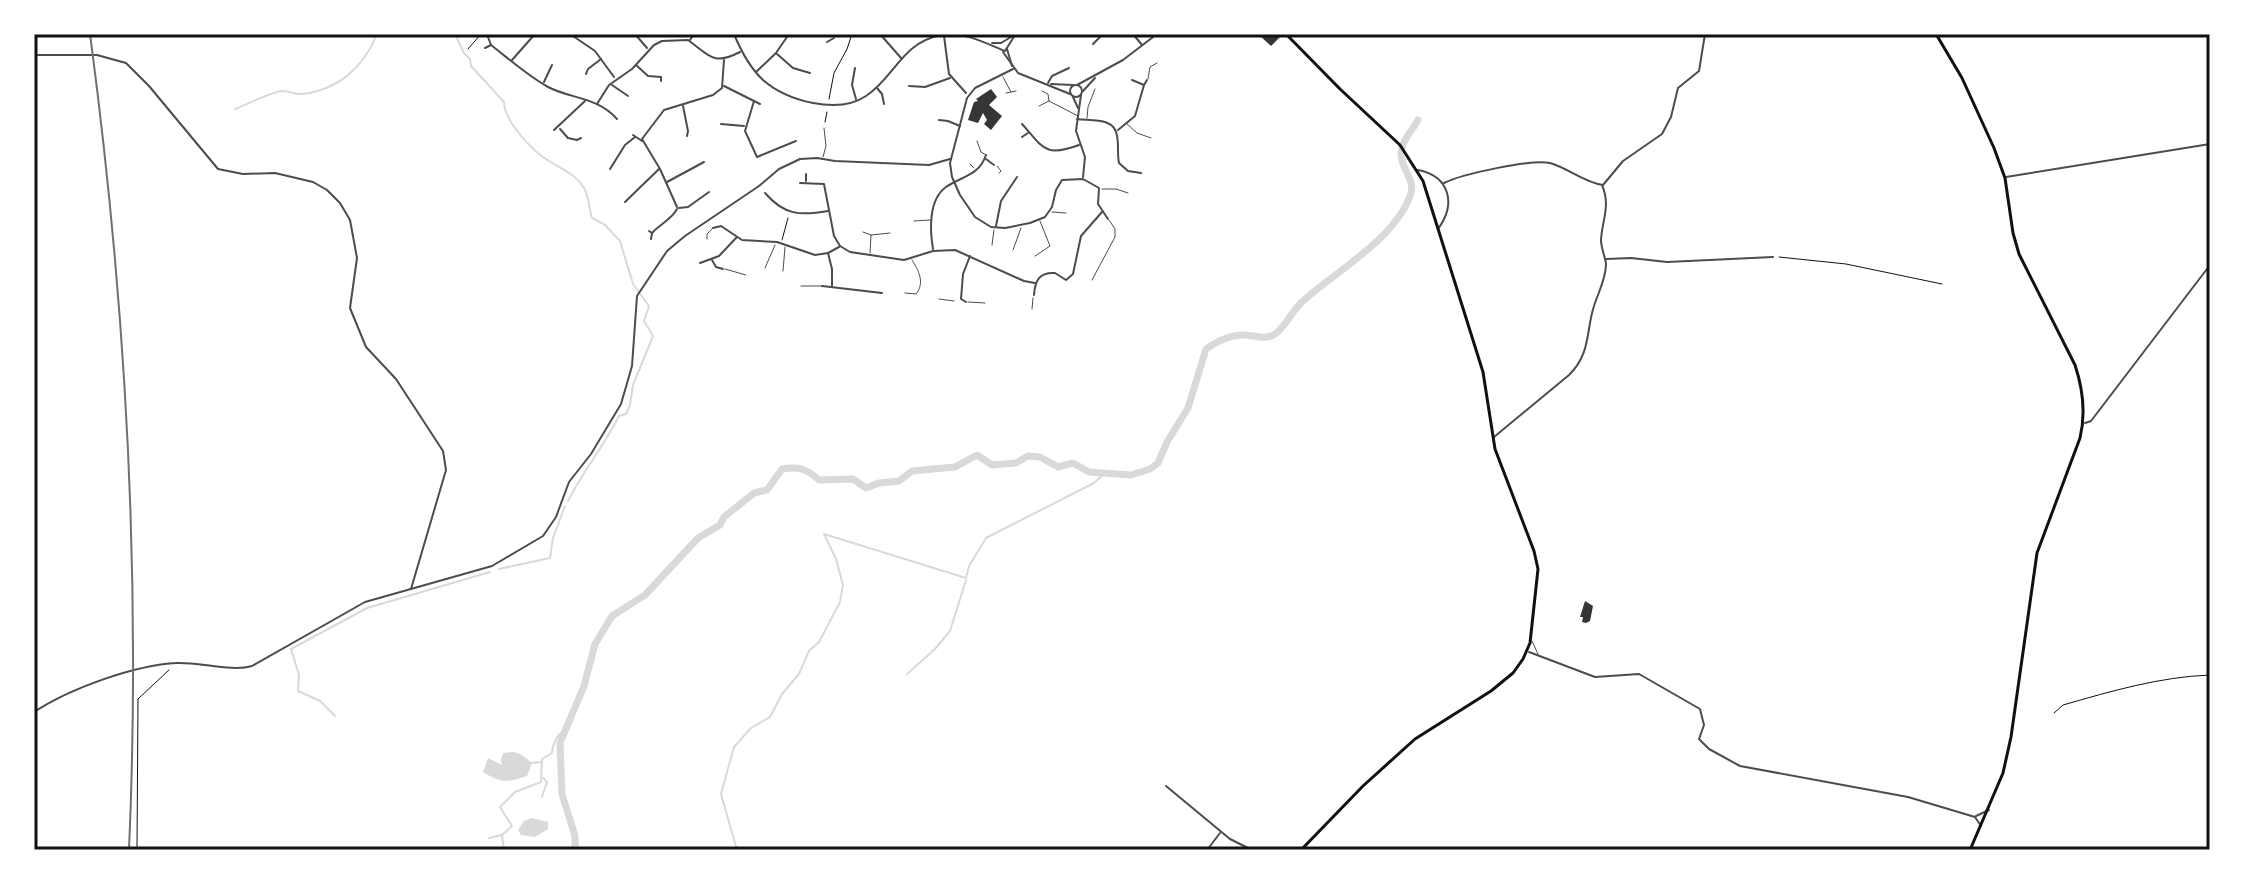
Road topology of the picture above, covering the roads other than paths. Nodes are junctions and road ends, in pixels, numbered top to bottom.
1 (535, 34) edge
2 (570, 34) edge
3 (635, 34) edge
4 (694, 34) edge
5 (734, 34) edge
6 (789, 34) edge
7 (827, 34) edge
8 (870, 34) edge
9 (880, 34) edge
10 (1015, 34) edge
11 (1103, 34) edge
12 (1133, 34) edge
13 (1157, 34) edge
14 (1286, 34) edge
15 (1705, 34) edge
16 (1936, 34) edge
17 (944, 35) edge
18 (488, 37) dead end
19 (830, 40) dead end
20 (689, 41) junction
21 (986, 42) junction
22 (1002, 42) junction
23 (1093, 44) dead end
24 (491, 45) junction
25 (1143, 46) junction
26 (485, 48) dead end
27 (1008, 48) junction
28 (649, 49) junction
29 (1001, 50) junction
30 (741, 51) junction
31 (776, 53) junction
32 (34, 55) edge
33 (602, 58) junction
34 (901, 58) junction
35 (512, 60) junction
36 (724, 60) junction
37 (1157, 63) dead end
38 (552, 65) dead end
39 (636, 65) junction
40 (1012, 68) junction
41 (1069, 68) dead end
42 (853, 70) dead end
43 (755, 72) junction
44 (586, 74) dead end
45 (810, 74) dead end
46 (1002, 75) junction
47 (1099, 75) junction
48 (951, 78) junction
49 (616, 79) junction
50 (1132, 80) dead end
51 (1147, 80) joint
52 (661, 81) dead end
53 (543, 83) junction
54 (611, 84) junction
55 (1049, 84) junction
56 (723, 85) junction
57 (1076, 85) junction
58 (1144, 85) junction
59 (909, 86) dead end
60 (876, 87) junction
61 (1095, 89) dead end
62 (1016, 91) dead end
63 (1042, 91) dead end
64 (1011, 92) junction
65 (966, 93) dead end
66 (1006, 93) dead end
67 (1082, 94) junction
68 (628, 96) dead end
69 (1071, 96) junction
70 (587, 99) junction
71 (857, 100) junction
72 (754, 101) junction
73 (883, 101) dead end
74 (1049, 101) junction
75 (597, 104) junction
76 (682, 104) junction
77 (760, 104) dead end
78 (1039, 106) dead end
79 (1078, 116) junction
80 (614, 118) dead end
81 (942, 121) dead end
82 (1087, 121) junction
83 (724, 122) dead end
84 (1022, 124) dead end
85 (1127, 124) junction
86 (559, 126) junction
87 (745, 126) junction
88 (960, 126) junction
89 (824, 128) road end
90 (554, 130) dead end
91 (1117, 131) junction
92 (1029, 132) junction
93 (689, 134) dead end
94 (1022, 137) dead end
95 (581, 138) dead end
96 (1151, 138) dead end
97 (642, 141) junction
98 (796, 141) dead end
99 (977, 141) dead end
100 (2210, 144) edge
101 (1079, 145) junction
102 (757, 157) junction
103 (985, 157) junction
104 (823, 159) junction
105 (950, 159) junction
106 (760, 161) dead end
107 (704, 162) dead end
108 (970, 164) dead end
109 (994, 165) joint
110 (610, 166) dead end
111 (1138, 166) dead end
112 (660, 169) junction
113 (976, 170) junction
114 (1418, 170) junction
115 (999, 173) dead end
116 (806, 174) dead end
117 (1018, 175) dead end
118 (2005, 178) junction
119 (1083, 179) junction
120 (666, 182) junction
121 (806, 182) junction
122 (800, 183) dead end
123 (955, 183) junction
124 (1444, 183) junction
125 (1602, 185) junction
126 (1099, 189) junction
127 (709, 192) dead end
128 (765, 193) dead end
129 (1128, 193) dead end
130 (770, 199) junction
131 (625, 202) dead end
132 (765, 203) dead end
133 (677, 207) junction
134 (828, 211) junction
135 (1050, 211) junction
136 (1102, 212) junction
137 (1066, 213) dead end
138 (724, 219) dead end
139 (1108, 219) joint
140 (932, 220) junction
141 (1039, 220) junction
142 (914, 221) dead end
143 (1022, 225) junction
144 (721, 226) junction
145 (713, 228) joint
146 (995, 228) junction
147 (1438, 229) junction
148 (863, 232) dead end
149 (890, 233) dead end
150 (871, 235) junction
151 (737, 237) junction
152 (651, 239) dead end
153 (707, 239) dead end
154 (776, 242) junction
155 (783, 244) junction
156 (992, 245) dead end
157 (840, 246) junction
158 (1013, 250) dead end
159 (933, 251) junction
160 (828, 253) junction
161 (870, 256) junction
162 (970, 256) junction
163 (1035, 256) dead end
164 (1773, 257) road end
165 (911, 258) junction
166 (1605, 259) junction
167 (712, 260) junction
168 (700, 263) dead end
169 (2210, 265) edge
170 (765, 268) dead end
171 (723, 269) joint
172 (783, 271) dead end
173 (926, 273) dead end
174 (746, 275) dead end
175 (921, 275) junction
176 (1092, 280) dead end
177 (1035, 283) junction
178 (801, 286) dead end
179 (822, 286) joint
180 (832, 287) junction
181 (882, 293) dead end
182 (907, 294) dead end
183 (1034, 295) joint
184 (939, 299) dead end
185 (961, 299) junction
186 (954, 301) joint
187 (966, 302) joint
188 (985, 303) dead end
189 (1032, 309) dead end
190 (2083, 423) junction
191 (1493, 438) junction
192 (411, 589) junction
193 (1530, 639) junction
194 (1526, 652) junction
195 (1538, 655) junction
196 (34, 712) edge
197 (1166, 786) dead end
198 (1179, 797) junction
199 (1175, 801) dead end
200 (1989, 810) junction
201 (1975, 817) junction
202 (1981, 827) junction
203 (1221, 832) junction
204 (1209, 849) edge
205 (1251, 850) edge
206 (1301, 850) edge
207 (1970, 850) edge

1 - 35 street
2 - 33 street
3 - 28 street
4 - 20 street
5 - 30 street
6 - 31 street
7 - 19 street
8 - 9 street
9 - 34 street
10 - 22 street
10 - 27 street
11 - 23 street
12 - 25 street
13 - 25 street
14 - 114 main road
15 - 125 street
16 - 118 main road
17 - 21 street
17 - 34 street
17 - 48 street
18 - 24 street
20 - 28 street
20 - 36 street
21 - 22 street
21 - 29 street
22 - 27 street
22 - 29 street
24 - 26 street
24 - 35 street
25 - 47 street
27 - 29 street
27 - 40 street
28 - 39 street
29 - 40 street
30 - 36 street
30 - 43 street
31 - 43 street
31 - 45 street
32 - 192 street
33 - 44 street
33 - 49 street
34 - 60 street
35 - 53 street
36 - 56 street
37 - 51 street
38 - 53 street
39 - 49 street
39 - 52 street
40 - 46 street
40 - 55 street
41 - 55 street
42 - 71 street
43 - 71 street
46 - 64 street
46 - 88 street
47 - 57 street
47 - 67 street
48 - 59 street
48 - 65 street
49 - 54 street
50 - 58 street
51 - 58 street
53 - 70 street
54 - 68 street
54 - 75 street
55 - 57 street
55 - 69 street
56 - 72 street
56 - 76 street
57 - 67 street
57 - 69 street
58 - 85 street
60 - 71 street
60 - 73 street
61 - 82 street
62 - 64 street
63 - 74 street
64 - 66 street
67 - 69 street
67 - 79 street
69 - 79 street
70 - 75 street
70 - 86 street
72 - 77 street
72 - 87 street
74 - 78 street
74 - 79 street
75 - 80 street
76 - 93 street
76 - 97 street
79 - 82 street
79 - 101 street
81 - 88 street
82 - 91 street
83 - 87 street
84 - 92 street
85 - 91 street
85 - 96 street
86 - 90 street
86 - 95 street
87 - 102 street
88 - 105 street
89 - 104 street
91 - 111 street
92 - 94 street
92 - 101 street
97 - 110 street
97 - 112 street
98 - 102 street
99 - 103 street
100 - 118 street
101 - 119 street
102 - 106 street
103 - 109 street
103 - 113 street
104 - 105 street
104 - 192 street
105 - 123 street
107 - 120 street
108 - 113 street
109 - 115 street
112 - 120 street
112 - 131 street
113 - 123 street
114 - 124 street
114 - 147 main road
116 - 121 street
117 - 146 street
118 - 190 main road
119 - 126 street
119 - 135 street
120 - 133 street
121 - 122 street
121 - 134 street
123 - 140 street
123 - 146 street
124 - 125 street
124 - 147 street
125 - 166 street
126 - 129 street
126 - 136 street
127 - 133 street
128 - 130 street
130 - 132 street
130 - 134 street
133 - 152 street
134 - 157 street
135 - 137 street
135 - 141 street
136 - 139 street
136 - 177 street
138 - 144 street
139 - 176 street
140 - 142 street
140 - 159 street
141 - 143 street
141 - 163 street
143 - 146 street
143 - 158 street
144 - 145 street
144 - 151 street
145 - 153 street
146 - 156 street
147 - 191 main road
148 - 150 street
149 - 150 street
150 - 161 street
151 - 154 street
151 - 167 street
154 - 155 street
154 - 170 street
155 - 160 street
155 - 172 street
157 - 160 street
157 - 161 street
159 - 162 street
159 - 165 street
160 - 180 street
161 - 165 street
162 - 177 street
162 - 185 street
164 - 166 street
165 - 175 street
166 - 191 street
167 - 168 street
167 - 171 street
169 - 190 street
171 - 174 street
173 - 175 street
175 - 182 street
177 - 183 street
178 - 179 street
179 - 180 street
180 - 181 street
183 - 189 street
184 - 186 street
185 - 186 street
185 - 187 street
187 - 188 street
190 - 200 main road
191 - 193 main road
192 - 196 street
193 - 194 main road
193 - 195 street
194 - 195 street
194 - 206 main road
195 - 201 street
197 - 198 street
198 - 199 street
198 - 203 street
200 - 201 street
200 - 202 main road
201 - 202 street
202 - 207 main road
203 - 204 street
203 - 205 street

